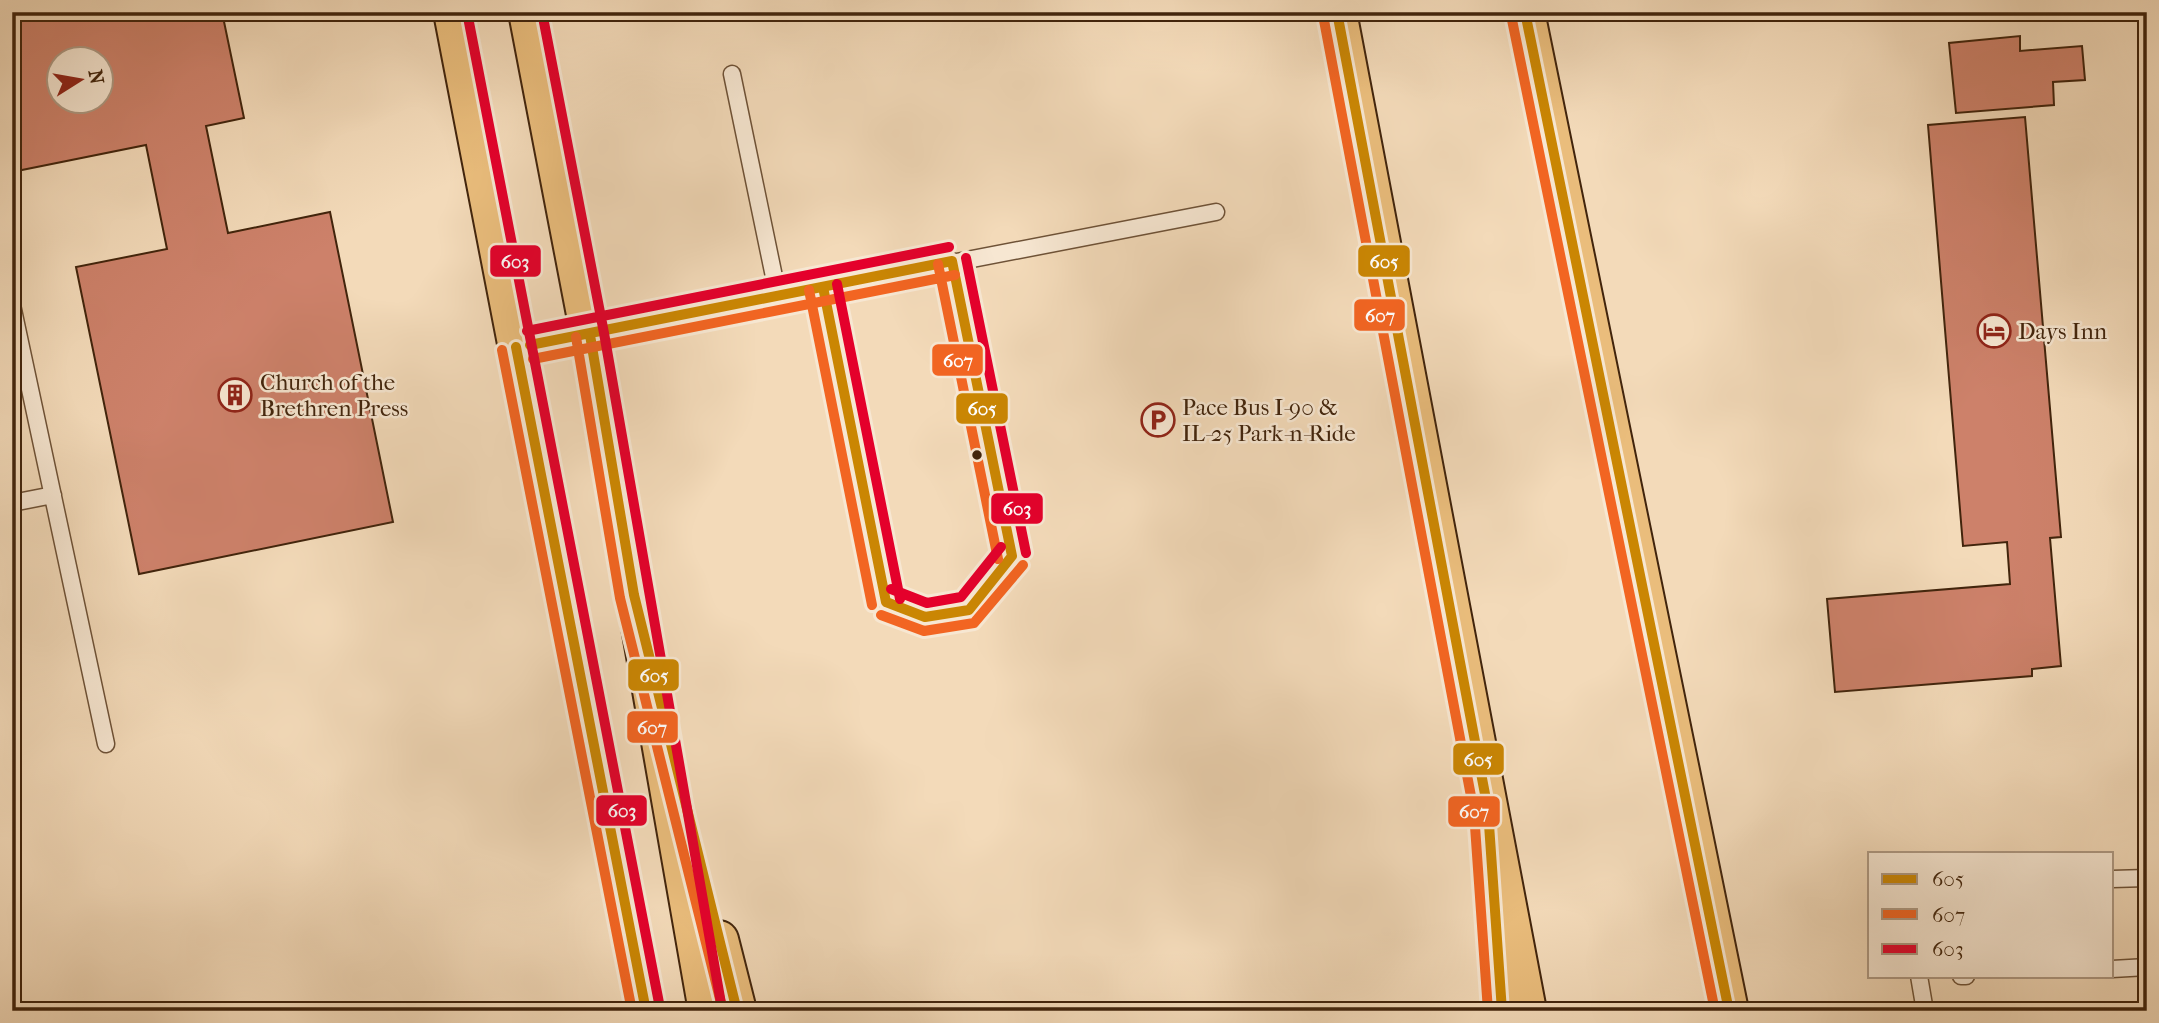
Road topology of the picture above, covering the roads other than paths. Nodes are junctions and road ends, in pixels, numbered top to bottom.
1 (453, 12) edge
2 (528, 12) edge
3 (1337, 12) edge
4 (1525, 12) edge
5 (732, 74) dead end
6 (1216, 212) dead end
7 (952, 261) junction
8 (823, 287) junction
9 (778, 296) junction
10 (12, 305) edge
11 (590, 335) junction
12 (516, 347) junction
13 (53, 495) junction
14 (12, 503) edge
15 (634, 595) junction
16 (106, 744) dead end
17 (1488, 810) junction
18 (2147, 878) edge
19 (2114, 879) edge
20 (2147, 967) edge
21 (2114, 969) edge
22 (1919, 978) edge
23 (646, 1011) edge
24 (708, 1011) edge
25 (737, 1011) edge
26 (1503, 1011) edge
27 (1527, 1011) edge
28 (1729, 1011) edge
29 (1925, 1011) edge

1 - 12 highway
2 - 11 highway
3 - 17 highway
4 - 28 highway
5 - 9 lane
6 - 7 lane
7 - 8 lane
7 - 8 lane
8 - 9 lane
9 - 11 lane
10 - 13 lane
11 - 12 lane
11 - 15 highway
12 - 23 highway
13 - 14 lane
13 - 16 lane
15 - 24 highway
15 - 25 highway
17 - 26 highway
17 - 27 highway
18 - 19 lane
20 - 21 lane
22 - 29 lane

